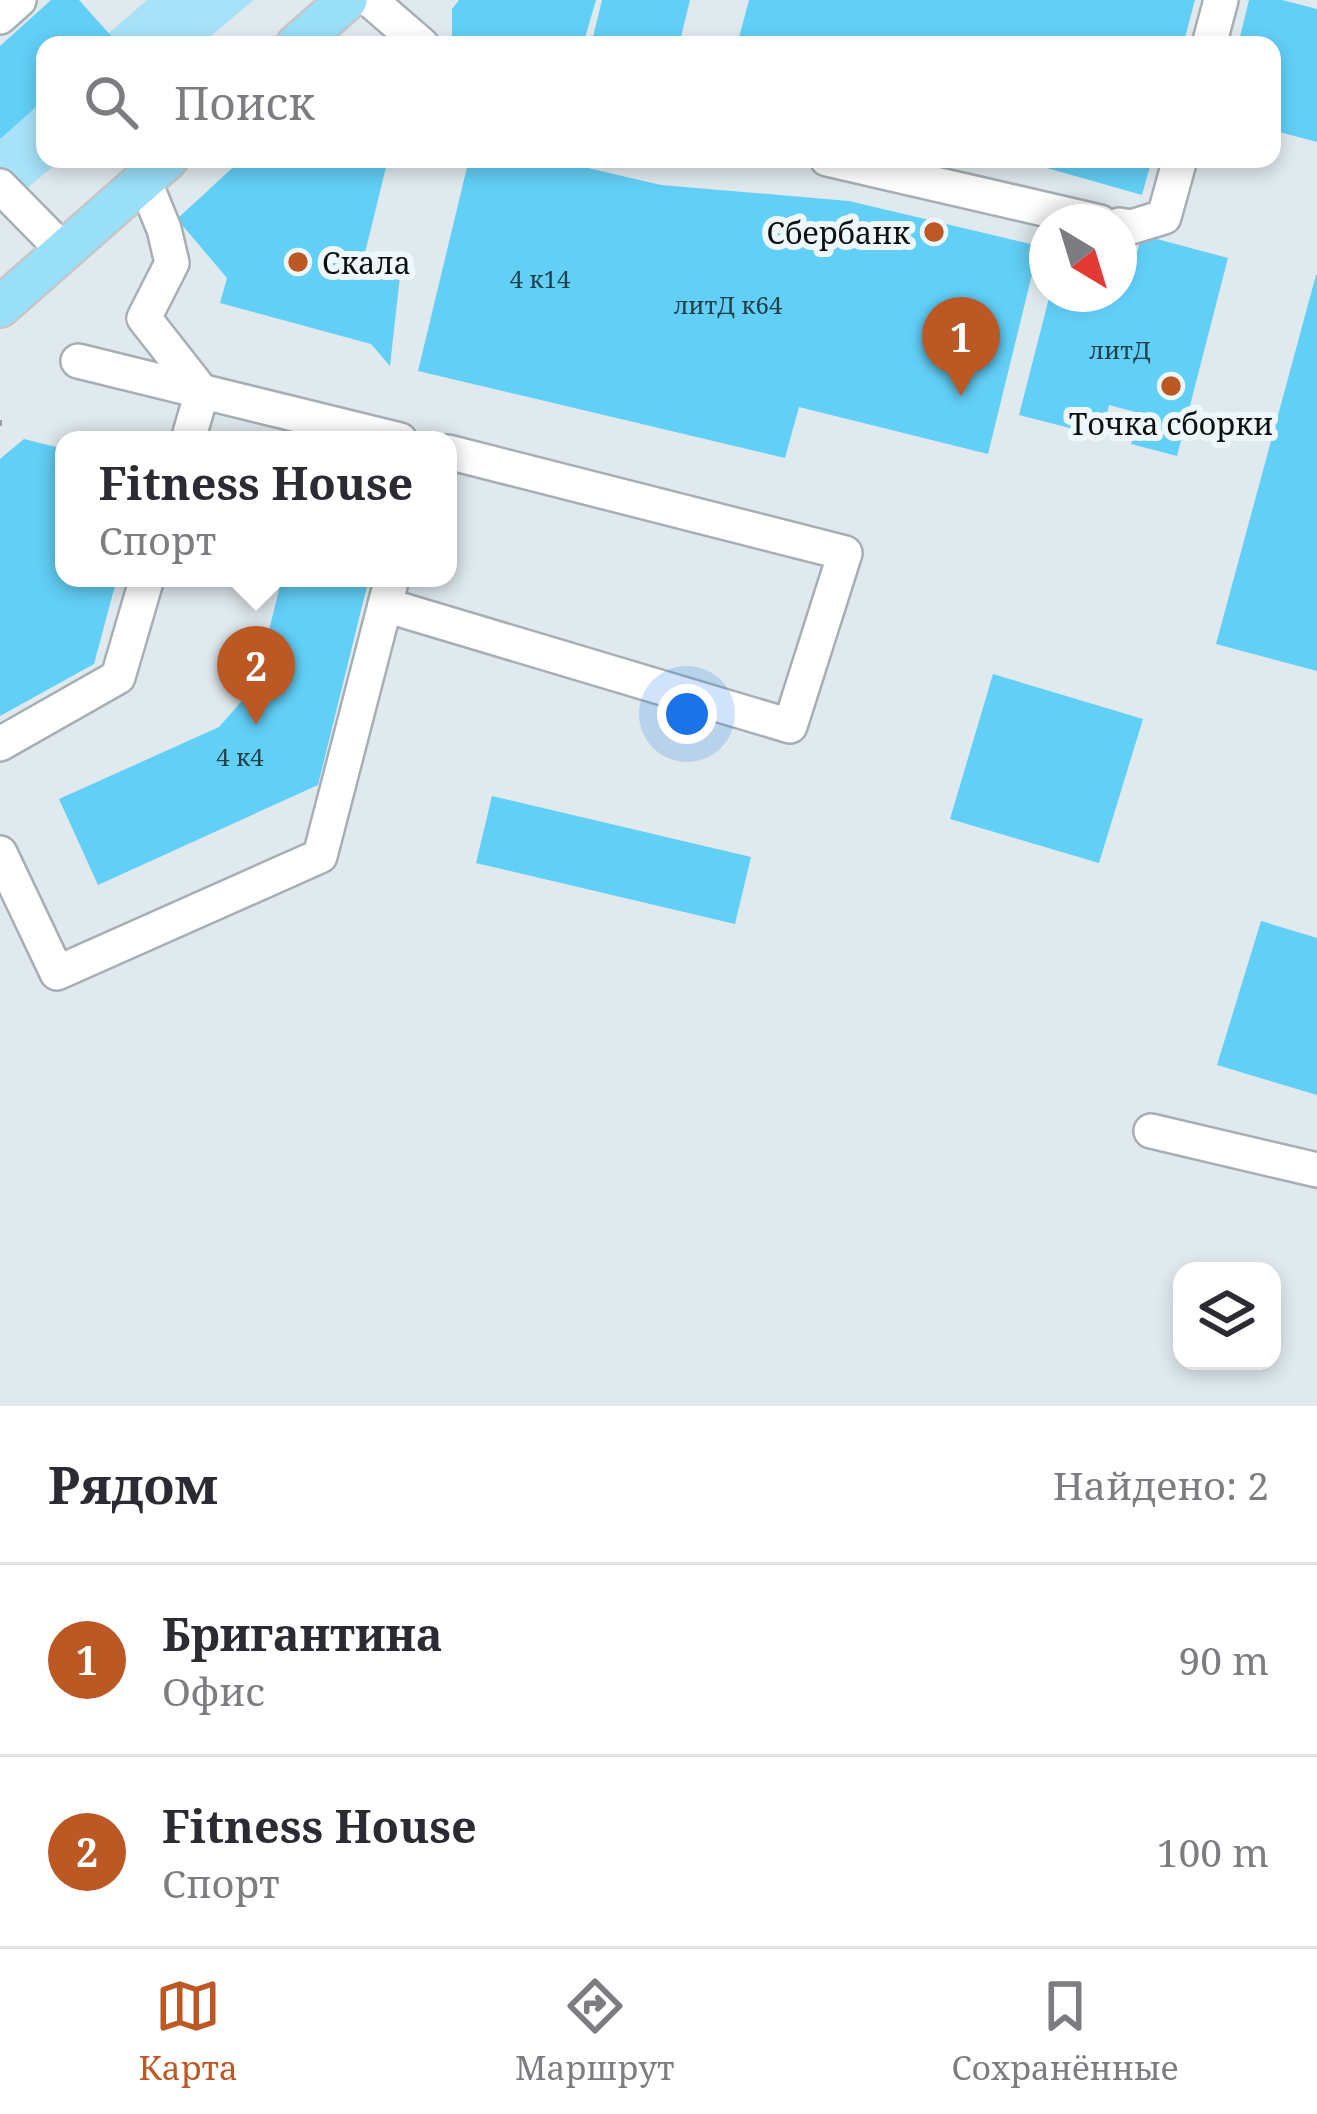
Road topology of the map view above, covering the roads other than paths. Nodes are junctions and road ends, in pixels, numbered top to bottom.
1 (19, 0) edge
2 (347, 0) edge
3 (370, 0) edge
4 (1221, 0) edge
5 (0, 17) edge
6 (306, 36) edge
7 (412, 36) edge
8 (1211, 36) edge
9 (865, 168) edge
10 (1178, 168) edge
11 (156, 169) edge
12 (0, 186) edge
13 (1029, 206) edge
14 (1137, 225) edge
15 (64, 251) junction
16 (0, 308) edge
17 (78, 361) dead end
18 (202, 392) junction
19 (191, 431) edge
20 (363, 431) edge
21 (457, 454) edge
22 (145, 587) edge
23 (388, 591) edge
24 (0, 744) edge
25 (0, 853) edge
26 (1150, 1131) dead end
27 (1317, 1170) edge

1 - 5 lane
2 - 6 main road
3 - 7 lane
4 - 8 lane
9 - 13 lane
10 - 14 lane
11 - 15 main road
11 - 18 lane
12 - 15 lane
15 - 16 main road
17 - 18 lane
18 - 19 lane
18 - 20 lane
21 - 23 lane
22 - 24 lane
23 - 25 lane
26 - 27 lane

